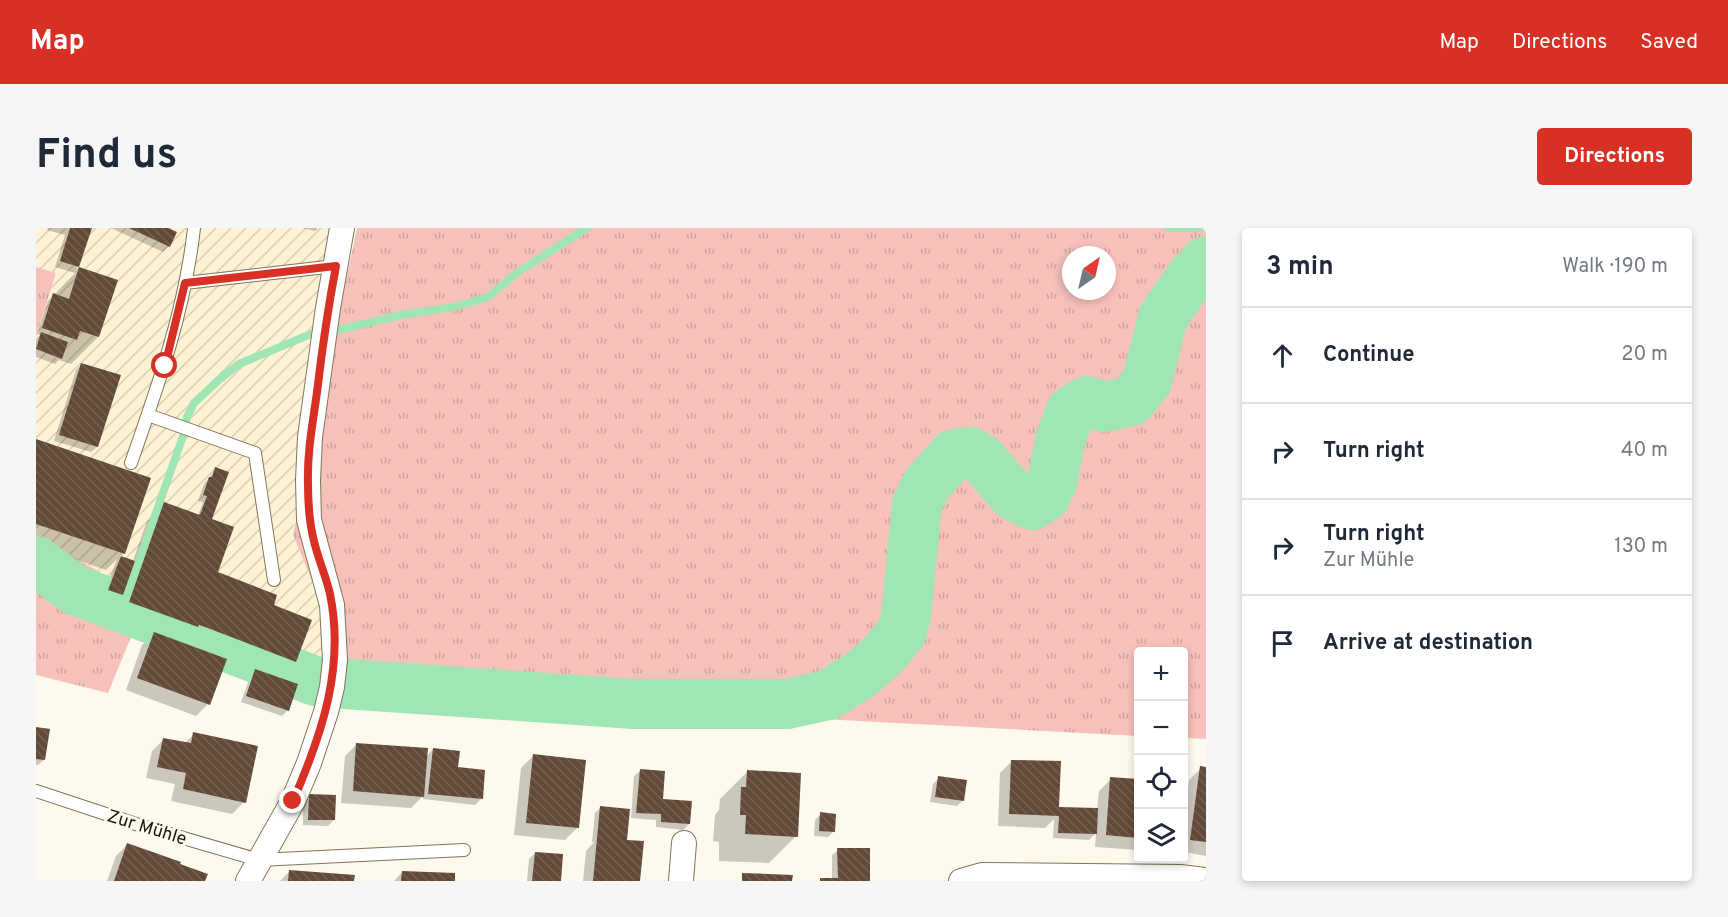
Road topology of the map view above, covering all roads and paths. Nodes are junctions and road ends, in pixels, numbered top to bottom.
1 (194, 228) edge
2 (342, 228) edge
3 (336, 266) junction
4 (185, 283) junction
5 (148, 415) junction
6 (131, 463) dead end
7 (274, 580) dead end
8 (36, 791) edge
9 (684, 843) dead end
10 (465, 850) dead end
11 (254, 871) edge
12 (1206, 880) edge
13 (681, 881) edge
14 (961, 881) edge

1 - 4 lane
2 - 3 street
3 - 4 lane
3 - 11 street
4 - 5 lane
5 - 6 lane
5 - 7 lane
8 - 11 lane, Zur Mühle
9 - 13 street
10 - 11 lane, Zur Mühle
12 - 14 street

